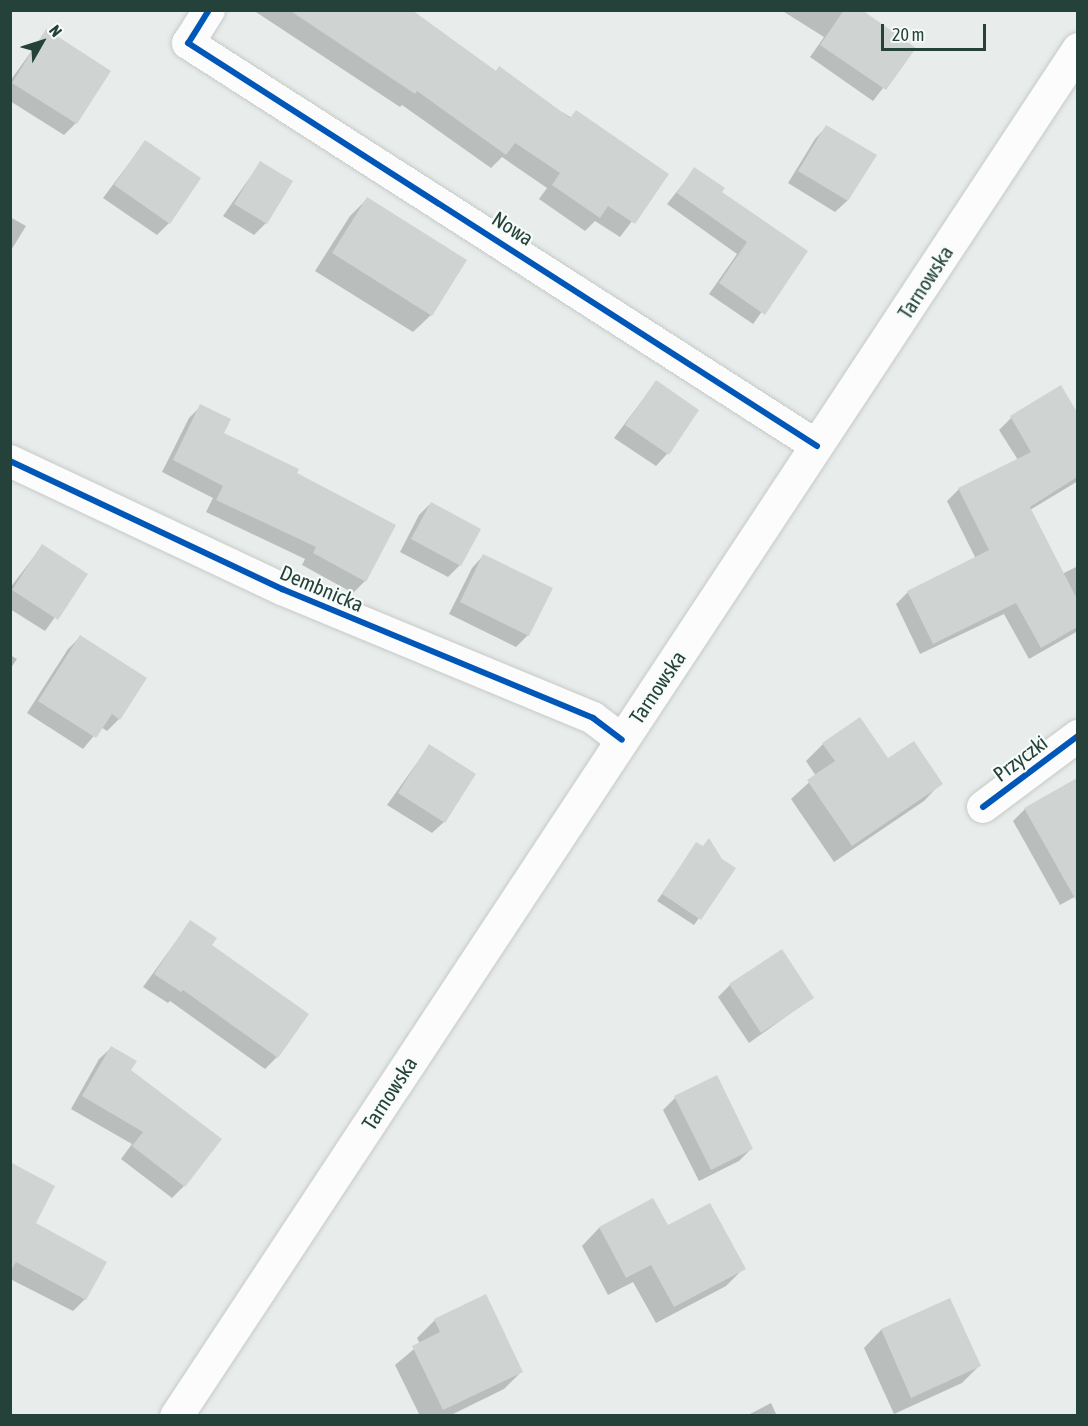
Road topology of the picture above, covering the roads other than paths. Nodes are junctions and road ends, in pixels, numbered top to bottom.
1 (209, 10) edge
2 (1077, 49) edge
3 (817, 446) junction
4 (10, 461) edge
5 (1077, 736) edge
6 (622, 740) junction
7 (983, 807) dead end
8 (176, 1416) edge

1 - 3 street, Nowa
2 - 3 main road, Tarnowska
3 - 6 main road, Tarnowska
4 - 6 street, Dembnicka
5 - 7 street, Przyczki
6 - 8 main road, Tarnowska

